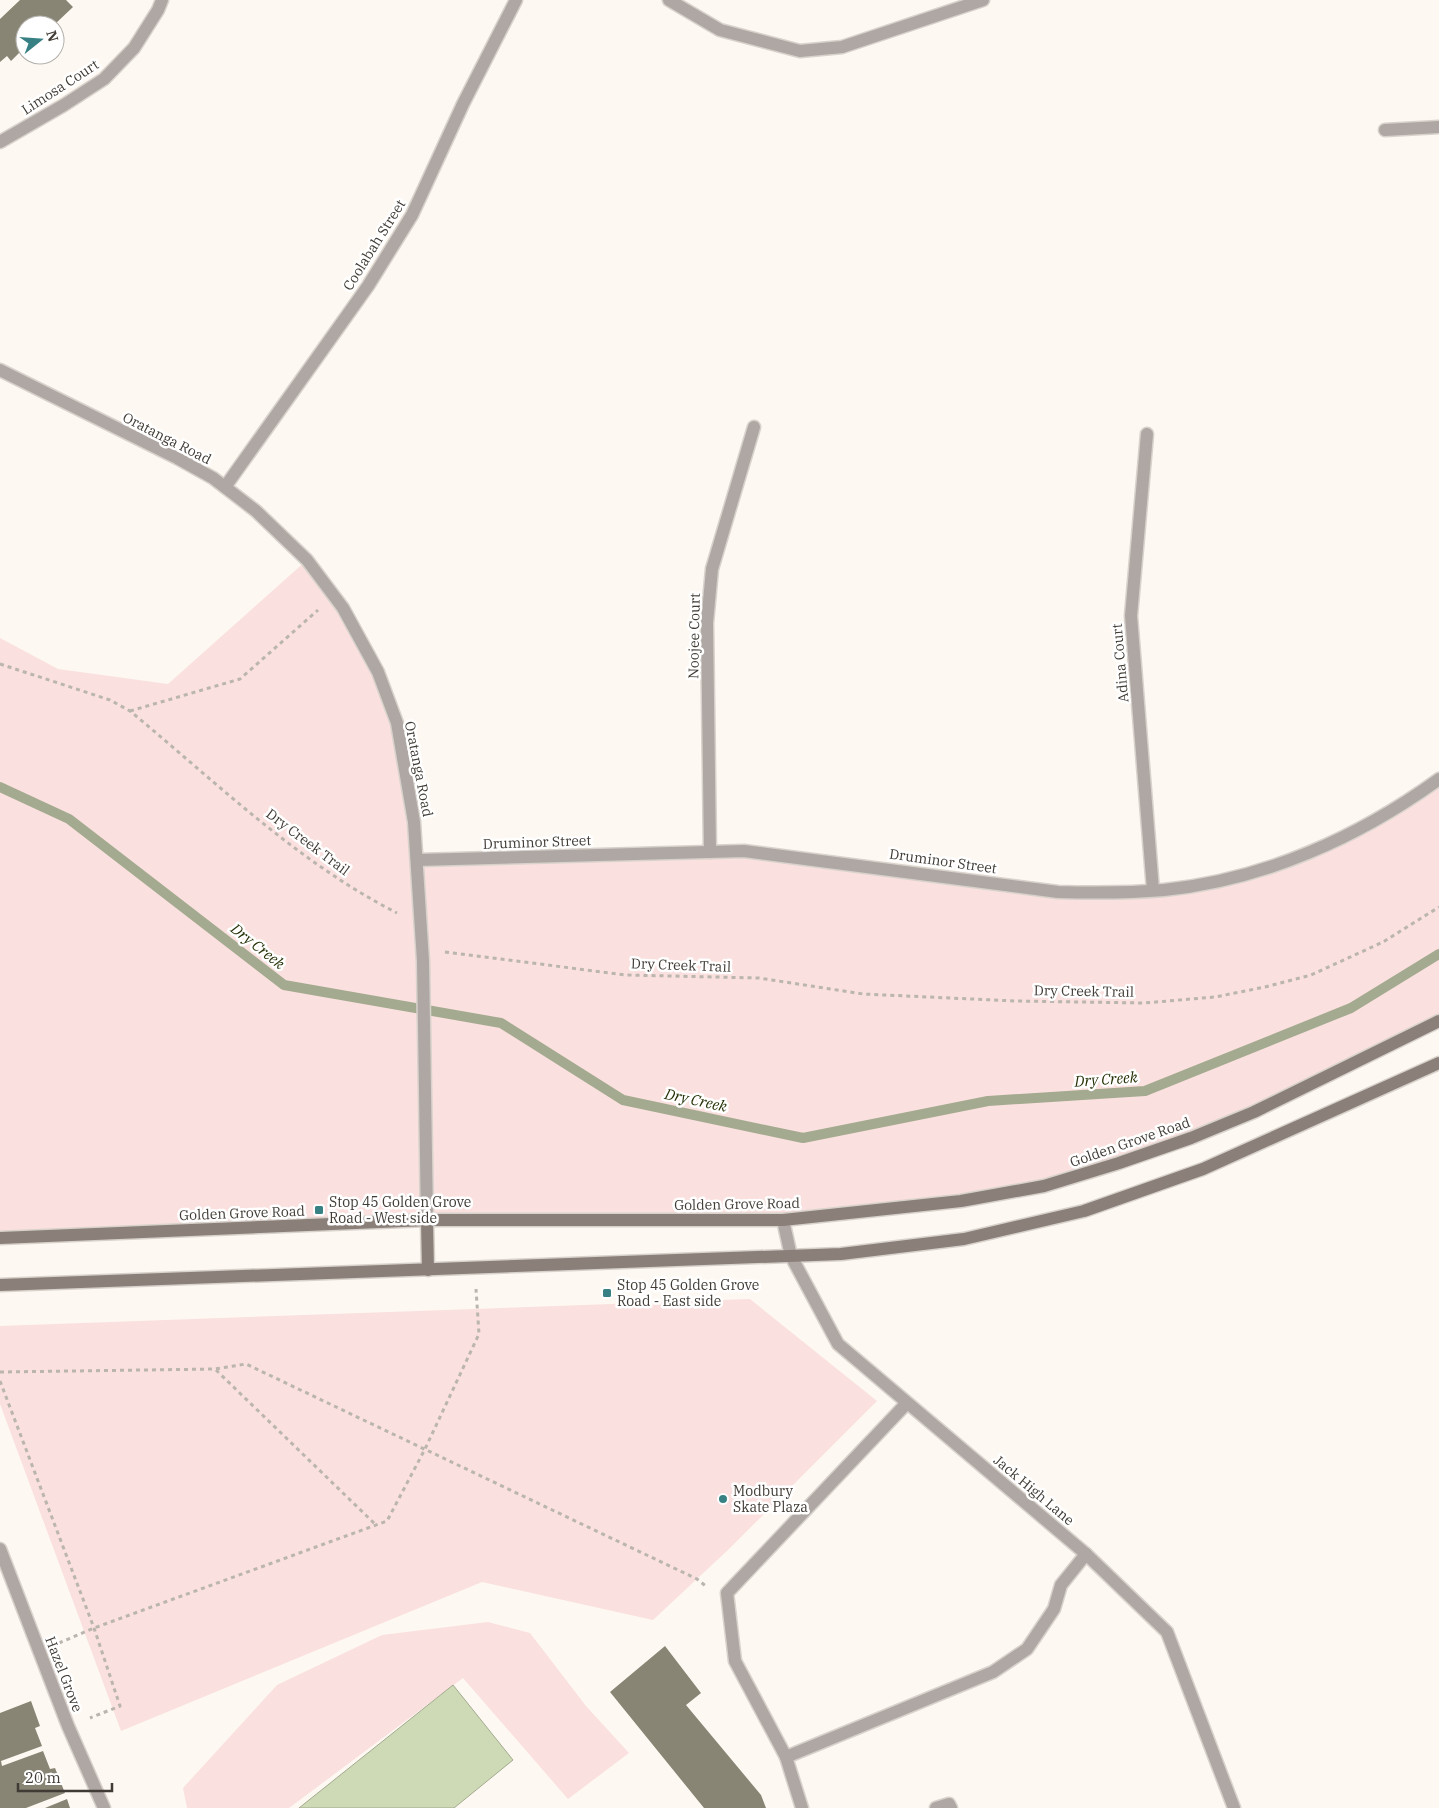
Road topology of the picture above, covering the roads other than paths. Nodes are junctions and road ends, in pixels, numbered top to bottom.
1 (162, 0) edge
2 (516, 0) edge
3 (669, 0) edge
4 (983, 0) edge
5 (1439, 127) edge
6 (1385, 130) dead end
7 (0, 142) edge
8 (0, 370) edge
9 (754, 427) dead end
10 (1147, 434) dead end
11 (225, 487) junction
12 (1439, 779) edge
13 (710, 852) junction
14 (418, 860) junction
15 (1153, 890) junction
16 (1439, 1021) edge
17 (1439, 1063) edge
18 (427, 1220) junction
19 (783, 1220) junction
20 (0, 1238) edge
21 (791, 1256) junction
22 (428, 1270) junction
23 (0, 1285) edge
24 (907, 1403) junction
25 (0, 1549) edge
26 (1086, 1554) junction
27 (786, 1757) junction
28 (104, 1808) edge
29 (802, 1808) edge
30 (936, 1808) edge
31 (951, 1808) edge
32 (1234, 1808) edge

1 - 7 street, Limosa Court
2 - 11 street, Coolabah Street
3 - 4 street
5 - 6 street
8 - 11 street, Oratanga Road
9 - 13 street, Noojee Court
10 - 15 street, Adina Court
11 - 14 street, Oratanga Road
12 - 15 street, Druminor Street
13 - 14 street, Druminor Street
13 - 15 street, Druminor Street
14 - 18 street, Oratanga Road
16 - 19 main road, Golden Grove Road
17 - 21 main road
18 - 19 main road, Golden Grove Road
18 - 20 main road, Golden Grove Road
18 - 22 main road
19 - 21 street, Jack High Lane
21 - 22 main road
21 - 24 street, Jack High Lane
22 - 23 main road
24 - 26 street, Jack High Lane
24 - 27 street
25 - 28 street, Hazel Grove
26 - 27 street
26 - 32 street, Jack High Lane
27 - 29 street
30 - 31 street

